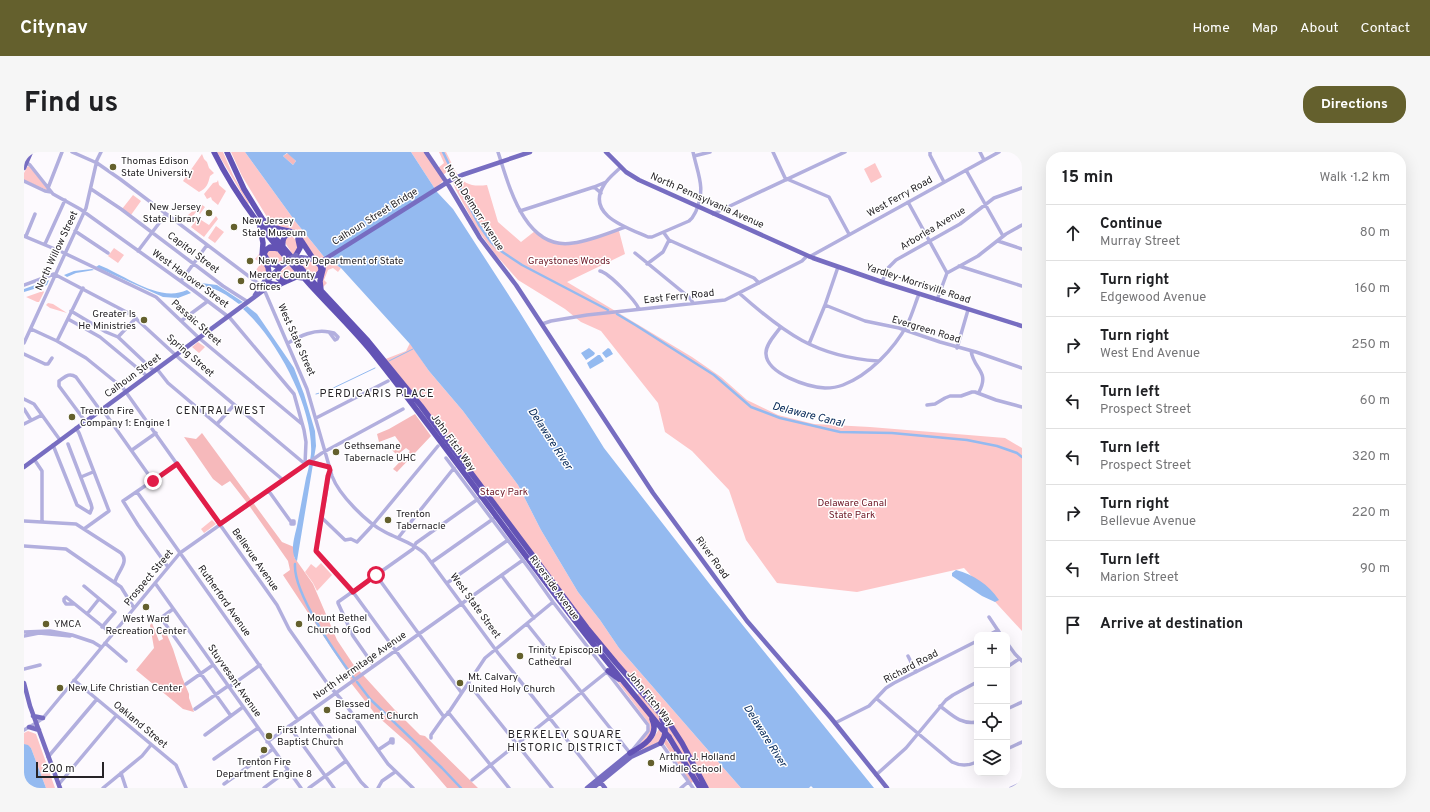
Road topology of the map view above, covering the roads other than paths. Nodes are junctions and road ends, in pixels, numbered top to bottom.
1 (31, 152) edge
2 (62, 152) edge
3 (72, 152) edge
4 (100, 152) edge
5 (210, 152) edge
6 (214, 152) edge
7 (227, 152) edge
8 (426, 152) edge
9 (498, 152) edge
10 (530, 152) edge
11 (606, 152) edge
12 (710, 152) edge
13 (773, 152) edge
14 (845, 152) edge
15 (930, 152) edge
16 (980, 152) edge
17 (998, 152) edge
18 (839, 153) edge
19 (693, 154) edge
20 (984, 160) junction
21 (501, 161) junction
22 (25, 162) edge
23 (97, 163) junction
24 (621, 167) junction
25 (24, 168) edge
26 (966, 170) junction
27 (227, 176) junction
28 (786, 179) junction
29 (24, 181) edge
30 (449, 181) junction
31 (607, 181) junction
32 (944, 182) junction
33 (594, 187) junction
34 (48, 188) junction
35 (1022, 188) edge
36 (91, 189) junction
37 (51, 192) junction
38 (601, 193) junction
39 (66, 200) junction
40 (908, 202) junction
41 (985, 204) junction
42 (697, 206) junction
43 (520, 211) junction
44 (84, 212) junction
45 (259, 212) junction
46 (36, 214) dead end
47 (166, 214) junction
48 (713, 214) junction
49 (613, 221) junction
50 (260, 225) junction
51 (1022, 225) edge
52 (625, 227) junction
53 (75, 231) junction
54 (152, 232) junction
55 (612, 232) junction
56 (664, 233) junction
57 (849, 234) junction
58 (25, 236) edge
59 (1003, 236) junction
60 (669, 240) junction
61 (998, 241) junction
62 (930, 242) junction
63 (45, 244) junction
64 (207, 245) junction
65 (281, 248) junction
66 (1022, 248) edge
67 (138, 251) junction
68 (65, 254) junction
69 (108, 254) dead end
70 (635, 254) dead end
71 (296, 256) junction
72 (808, 256) junction
73 (319, 260) junction
74 (194, 264) junction
75 (647, 264) junction
76 (282, 265) junction
77 (294, 266) junction
78 (959, 266) junction
79 (838, 267) junction
80 (600, 271) dead end
81 (269, 273) junction
82 (947, 273) junction
83 (56, 274) junction
84 (305, 276) junction
85 (290, 280) junction
86 (181, 281) junction
87 (882, 282) junction
88 (267, 283) junction
89 (759, 283) junction
90 (24, 285) edge
91 (261, 285) junction
92 (1022, 286) edge
93 (83, 288) junction
94 (264, 290) junction
95 (321, 290) junction
96 (739, 293) junction
97 (919, 294) junction
98 (938, 300) junction
99 (208, 301) junction
100 (246, 303) junction
101 (692, 303) junction
102 (826, 305) junction
103 (639, 309) junction
104 (968, 310) junction
105 (71, 311) junction
106 (228, 316) junction
107 (136, 318) junction
108 (68, 319) junction
109 (181, 321) junction
110 (542, 324) junction
111 (1022, 326) edge
112 (780, 328) junction
113 (30, 329) junction
114 (904, 330) junction
115 (329, 332) dead end
116 (26, 333) edge
117 (118, 337) junction
118 (199, 338) junction
119 (57, 341) junction
120 (24, 343) edge
121 (288, 343) junction
122 (809, 344) junction
123 (957, 348) junction
124 (971, 351) junction
125 (24, 354) edge
126 (175, 355) junction
127 (52, 358) dead end
128 (878, 361) junction
129 (1022, 368) edge
130 (152, 373) junction
131 (388, 381) dead end
132 (126, 392) junction
133 (979, 392) junction
134 (24, 399) edge
135 (234, 404) junction
136 (927, 405) dead end
137 (1022, 407) edge
138 (24, 409) edge
139 (101, 409) junction
140 (403, 409) dead end
141 (42, 415) junction
142 (316, 418) junction
143 (31, 420) junction
144 (85, 422) junction
145 (24, 424) edge
146 (217, 424) junction
147 (303, 424) junction
148 (76, 428) junction
149 (156, 433) junction
150 (60, 440) junction
151 (68, 444) dead end
152 (53, 445) junction
153 (438, 446) dead end
154 (132, 450) junction
155 (325, 451) junction
156 (448, 456) junction
157 (34, 459) junction
158 (311, 462) junction
159 (177, 464) junction
160 (305, 464) junction
161 (24, 467) edge
162 (453, 467) junction
163 (330, 469) junction
164 (93, 472) junction
165 (81, 477) junction
166 (331, 479) junction
167 (283, 480) junction
168 (153, 481) junction
169 (268, 490) junction
170 (137, 492) junction
171 (478, 499) junction
172 (322, 517) junction
173 (493, 519) junction
174 (24, 521) edge
175 (42, 522) junction
176 (291, 522) dead end
177 (220, 524) junction
178 (373, 524) junction
179 (84, 529) junction
180 (398, 538) junction
181 (510, 538) junction
182 (24, 546) edge
183 (415, 546) junction
184 (515, 549) joint
185 (180, 553) junction
186 (523, 560) junction
187 (432, 562) junction
188 (168, 567) junction
189 (376, 575) junction
190 (502, 576) junction
191 (115, 582) junction
192 (155, 583) junction
193 (447, 583) junction
194 (84, 586) dead end
195 (353, 592) junction
196 (99, 599) junction
197 (553, 602) junction
198 (74, 604) dead end
199 (461, 604) junction
200 (134, 608) junction
201 (174, 609) junction
202 (87, 614) junction
203 (989, 617) dead end
204 (534, 618) junction
205 (527, 624) junction
206 (102, 627) junction
207 (998, 630) joint
208 (24, 632) edge
209 (994, 632) edge
210 (112, 634) junction
211 (419, 634) junction
212 (72, 635) junction
213 (24, 636) edge
214 (105, 643) junction
215 (974, 643) edge
216 (101, 647) junction
217 (1010, 647) edge
218 (495, 649) junction
219 (396, 651) junction
220 (908, 656) dead end
221 (1021, 660) edge
222 (126, 661) dead end
223 (40, 665) dead end
224 (213, 665) junction
225 (260, 666) junction
226 (374, 666) junction
227 (1010, 666) edge
228 (24, 669) edge
229 (608, 672) junction
230 (916, 672) junction
231 (201, 674) junction
232 (74, 680) junction
233 (24, 683) edge
234 (468, 683) junction
235 (624, 683) junction
236 (186, 684) dead end
237 (974, 684) edge
238 (228, 687) junction
239 (461, 692) junction
240 (582, 692) junction
241 (336, 694) junction
242 (216, 695) junction
243 (647, 698) junction
244 (97, 699) junction
245 (877, 699) junction
246 (1022, 702) edge
247 (940, 706) junction
248 (243, 707) junction
249 (1010, 708) edge
250 (195, 709) dead end
251 (311, 711) junction
252 (448, 712) junction
253 (650, 713) junction
254 (33, 716) junction
255 (116, 716) junction
256 (231, 716) junction
257 (444, 717) junction
258 (43, 718) junction
259 (549, 718) junction
260 (298, 720) junction
261 (974, 722) edge
262 (36, 723) junction
263 (835, 723) junction
264 (290, 726) junction
265 (29, 727) junction
266 (258, 728) junction
267 (24, 730) edge
268 (39, 730) junction
269 (918, 734) junction
270 (205, 735) dead end
271 (431, 738) dead end
272 (267, 742) junction
273 (390, 742) dead end
274 (1022, 742) edge
275 (661, 743) junction
276 (151, 744) junction
277 (517, 744) junction
278 (1010, 748) edge
279 (273, 749) junction
280 (378, 750) junction
281 (630, 753) junction
282 (48, 756) junction
283 (214, 759) dead end
284 (346, 761) junction
285 (974, 763) edge
286 (491, 764) junction
287 (288, 770) junction
288 (395, 772) junction
289 (121, 773) junction
290 (876, 775) junction
291 (325, 776) junction
292 (472, 780) dead end
293 (600, 780) junction
294 (688, 782) junction
295 (1022, 783) edge
296 (224, 784) dead end
297 (59, 786) edge
298 (408, 786) edge
299 (698, 787) edge
300 (103, 788) edge
301 (126, 788) edge
302 (186, 788) edge
303 (264, 788) edge
304 (301, 788) edge
305 (309, 788) edge
306 (334, 788) edge
307 (367, 788) edge
308 (378, 788) edge
309 (413, 788) edge
310 (510, 788) edge
311 (552, 788) edge
312 (587, 788) edge
313 (593, 788) edge
314 (606, 788) edge
315 (681, 788) edge
316 (706, 788) edge
317 (886, 788) edge
318 (1011, 788) edge

1 - 22 main road
2 - 34 street
3 - 23 street, West State Street
4 - 23 street, North Willow Street
5 - 27 highway
6 - 27 highway, John Fitch Way
7 - 45 highway, John Fitch Way
8 - 30 main road, North Delmorr Avenue
9 - 21 street
10 - 21 main road, Calhoun Street Bridge
11 - 24 main road, North Pennsylvania Avenue
12 - 19 street
13 - 28 street
14 - 18 street
15 - 32 street
16 - 20 street
17 - 20 street, West Ferry Road
18 - 28 street
19 - 42 street
20 - 26 street, West Ferry Road
21 - 30 main road, Calhoun Street Bridge
21 - 43 street
22 - 25 main road
22 - 34 street, West Hanover Street
23 - 36 street, North Willow Street
23 - 47 street, West State Street
24 - 31 street
24 - 42 main road, North Pennsylvania Avenue
26 - 32 street, West Ferry Road
26 - 41 street
27 - 50 highway, John Fitch Way
28 - 48 street
28 - 57 street
29 - 37 street
30 - 73 main road, Calhoun Street Bridge
30 - 110 main road, North Delmorr Avenue
31 - 33 street
31 - 38 street
32 - 40 street, West Ferry Road
33 - 38 street
33 - 43 street
34 - 37 street, West Hanover Street
35 - 41 street, Arborlea Avenue
36 - 44 street, North Willow Street
36 - 54 street, Capitol Street
37 - 39 street, West Hanover Street
38 - 49 street
39 - 44 street, West Hanover Street
39 - 63 street
40 - 57 street, West Ferry Road
40 - 62 street
41 - 59 street
41 - 62 street, Arborlea Avenue
42 - 48 main road, North Pennsylvania Avenue
42 - 56 street
43 - 55 street
44 - 53 street, North Willow Street
44 - 67 street, West Hanover Street
45 - 65 highway, John Fitch Way
45 - 73 highway
46 - 58 street
47 - 54 street
47 - 64 street, West State Street
48 - 72 main road, North Pennsylvania Avenue
49 - 52 street
49 - 55 street
50 - 65 highway, John Fitch Way
50 - 81 highway
51 - 59 street
52 - 55 street
52 - 56 street
53 - 68 street, North Willow Street
53 - 69 street
54 - 67 street
54 - 74 street, Capitol Street
56 - 60 street
57 - 72 street, West Ferry Road
58 - 63 street, Passaic Street
59 - 61 street
60 - 75 street
60 - 89 street
61 - 66 street
61 - 78 street
62 - 82 street
62 - 87 street, Arborlea Avenue
63 - 68 street, Passaic Street
64 - 74 street
64 - 91 street, West State Street
65 - 71 highway
65 - 76 highway
65 - 77 highway, John Fitch Way
65 - 84 highway, John Fitch Way
67 - 86 street, West Hanover Street
68 - 83 street, North Willow Street
68 - 109 street, Passaic Street
70 - 75 street
71 - 73 main road
71 - 76 main road, Calhoun Street, bridge
72 - 79 main road, Yardley-Morrisville Road
72 - 89 street, East Ferry Road
73 - 84 highway
73 - 95 highway
74 - 86 street
74 - 100 street, Capitol Street
75 - 101 street
76 - 81 main road, Calhoun Street
76 - 85 highway
76 - 88 main road, Calhoun Street
77 - 84 highway, John Fitch Way
77 - 85 highway
78 - 82 street
78 - 92 street
79 - 87 main road, Yardley-Morrisville Road
79 - 102 street
80 - 103 street
81 - 91 main road, Calhoun Street
82 - 98 street
83 - 90 street
83 - 93 street, Spring Street
83 - 113 street, North Willow Street
84 - 85 highway
84 - 95 highway, John Fitch Way
84 - 156 highway, John Fitch Way
85 - 88 highway
86 - 99 street, West Hanover Street
87 - 97 main road, Yardley-Morrisville Road
88 - 94 main road, Calhoun Street
89 - 96 street, East Ferry Road
91 - 94 street, West State Street
91 - 100 main road, Calhoun Street
93 - 105 street
93 - 107 street, Spring Street
94 - 100 main road, Calhoun Street
94 - 121 street, West State Street
95 - 243 highway, John Fitch Way
96 - 101 street, East Ferry Road
96 - 112 street
97 - 98 main road, Yardley-Morrisville Road
97 - 114 street
98 - 104 main road, Yardley-Morrisville Road
99 - 106 street, West Hanover Street
99 - 109 street
100 - 106 main road, Calhoun Street
101 - 103 street, East Ferry Road
102 - 114 street, Evergreen Road
102 - 122 street
103 - 110 street, East Ferry Road
104 - 111 main road, Yardley-Morrisville Road
104 - 123 street
105 - 108 street
105 - 117 street
106 - 118 main road, Calhoun Street
106 - 147 street, West Hanover Street
107 - 117 street
107 - 126 street, Spring Street
108 - 119 street
108 - 130 street
109 - 118 street, Passaic Street
110 - 263 main road, River Road
112 - 122 street
112 - 128 street
113 - 116 street, North Willow Street
113 - 119 street, Bellevue Avenue
114 - 123 street, Evergreen Road
114 - 128 street
115 - 121 street
116 - 120 street, North Willow Street
117 - 130 street
118 - 126 main road, Calhoun Street
118 - 147 street, Passaic Street
119 - 132 street, Bellevue Avenue
121 - 142 street, West State Street
122 - 128 street
123 - 124 street, Evergreen Road
124 - 129 street, Evergreen Road
124 - 133 street
125 - 127 street
126 - 130 main road, Calhoun Street
126 - 135 street, Spring Street
130 - 132 main road, Calhoun Street
130 - 146 street
131 - 142 street
132 - 139 main road, Calhoun Street
132 - 149 street, Bellevue Avenue
133 - 136 street
133 - 137 street
134 - 141 street
135 - 146 street
135 - 160 street, Spring Street
138 - 143 street
139 - 144 main road, Calhoun Street
139 - 144 street
139 - 154 street
140 - 155 street, Prospect Street
141 - 143 street
141 - 150 street
142 - 155 street, West State Street
143 - 145 street
144 - 148 main road, Calhoun Street
146 - 167 street
147 - 160 street, West Hanover Street
148 - 150 main road, Calhoun Street
148 - 164 street
149 - 154 street
149 - 159 street, Bellevue Avenue
150 - 152 main road, Calhoun Street
151 - 165 street
152 - 157 main road, Calhoun Street
152 - 165 street
153 - 178 street
154 - 168 street
155 - 158 street, Prospect Street
155 - 163 street, West State Street
156 - 162 highway
156 - 181 highway, John Fitch Way
157 - 161 main road, Calhoun Street
157 - 175 street
158 - 160 street, Prospect Street
158 - 163 street
159 - 168 street
159 - 177 street, Bellevue Avenue
160 - 167 street, Prospect Street
162 - 171 street
162 - 180 street
163 - 166 street, West State Street
164 - 165 street
164 - 179 street
166 - 172 street
166 - 178 street, West State Street
167 - 169 street, Prospect Street
168 - 170 street
169 - 176 street
169 - 177 street, Prospect Street
170 - 185 street, Rutherford Avenue
170 - 188 street
171 - 173 street
171 - 183 street
172 - 178 street
172 - 195 street
173 - 181 street
173 - 187 street
174 - 175 street
175 - 179 street
177 - 185 street, Prospect Street
177 - 241 street, Bellevue Avenue
178 - 180 street, West State Street
179 - 191 street
180 - 183 street, West State Street
181 - 184 highway
181 - 193 street
181 - 235 highway, John Fitch Way
182 - 191 street
183 - 187 street, West State Street
183 - 189 street
184 - 186 street, Riverside Avenue
185 - 188 street, Prospect Street
185 - 225 street, Rutherford Avenue
186 - 190 street, North Hermitage Avenue
186 - 197 street, Riverside Avenue
187 - 193 street, West State Street
188 - 192 street, Prospect Street
189 - 195 street
189 - 211 street
190 - 199 street, North Hermitage Avenue
190 - 204 street
191 - 200 street
192 - 200 street, Prospect Street
192 - 201 street, Stuyvesant Avenue
193 - 199 street, West State Street
194 - 196 street
195 - 219 street
195 - 226 street
196 - 202 street
196 - 206 street
197 - 204 street
197 - 229 street, Riverside Avenue
198 - 202 street
199 - 211 street, North Hermitage Avenue
199 - 218 street, West State Street
200 - 210 street, Prospect Street
201 - 224 street, Stuyvesant Avenue
201 - 231 street
202 - 206 street
203 - 207 street
204 - 205 street
205 - 218 street
205 - 240 street
206 - 210 street
207 - 209 street
208 - 212 street
210 - 214 street, Prospect Street
211 - 219 street, North Hermitage Avenue
211 - 239 street
212 - 213 street
212 - 216 street
214 - 216 street, Prospect Street
214 - 222 street
215 - 230 street, Richard Road
216 - 232 street, Prospect Street
217 - 221 street
218 - 234 street
218 - 259 street, West State Street
219 - 226 street, North Hermitage Avenue
219 - 257 street
220 - 230 street
221 - 227 street
223 - 228 street
224 - 231 street
224 - 238 street, Stuyvesant Avenue
225 - 238 street
225 - 260 street, Rutherford Avenue
226 - 241 street, North Hermitage Avenue
229 - 235 highway
229 - 240 street
229 - 281 street, Riverside Avenue
230 - 245 street, Richard Road
231 - 236 street
231 - 242 street
232 - 244 street, Oakland Street
232 - 258 street, Prospect Street
233 - 254 main road
234 - 239 street
234 - 277 street
235 - 253 highway, John Fitch Way
237 - 247 street
238 - 242 street
238 - 248 street, Stuyvesant Avenue
239 - 252 street
240 - 259 street
240 - 281 street
241 - 251 street, North Hermitage Avenue
241 - 280 street, Bellevue Avenue
242 - 250 street
242 - 256 street
243 - 275 highway
243 - 316 highway, John Fitch Way
244 - 255 street, Oakland Street
244 - 282 street
245 - 263 street, Richard Road
245 - 269 street
246 - 249 street
247 - 261 street
247 - 269 street
248 - 256 street
248 - 266 street, Stuyvesant Avenue
251 - 260 street, North Hermitage Avenue
251 - 284 street
252 - 257 street
252 - 286 street
253 - 281 highway
253 - 299 highway, John Fitch Way, bridge
254 - 258 main road
254 - 262 main road
255 - 276 street, Oakland Street
255 - 297 street
256 - 270 street
257 - 271 street
258 - 262 street, Prospect Street
259 - 277 street
259 - 293 street, West State Street
260 - 264 street, North Hermitage Avenue
262 - 265 street, Prospect Street
262 - 268 main road
263 - 290 main road, River Road
264 - 272 street, North Hermitage Avenue
264 - 291 street
265 - 267 street, Prospect Street
265 - 268 main road
266 - 272 street, Stuyvesant Avenue
266 - 283 street
268 - 282 main road
269 - 285 street
269 - 290 street
272 - 279 street, Stuyvesant Avenue
273 - 280 street
274 - 278 street
275 - 293 main road
275 - 294 street
276 - 289 street
276 - 302 street, Oakland Street
277 - 286 street
277 - 311 street
279 - 287 street, Stuyvesant Avenue
279 - 296 street
280 - 288 street, Bellevue Avenue
281 - 293 main road
282 - 297 main road
284 - 291 street
284 - 307 street
286 - 292 street
286 - 310 street
287 - 303 street
287 - 304 street, Stuyvesant Avenue
288 - 298 street, Bellevue Avenue
288 - 308 street
289 - 300 street
289 - 301 street
290 - 317 main road, River Road
291 - 305 street
291 - 306 street
293 - 312 main road
293 - 313 main road
293 - 314 main road, West State Street
294 - 299 street
294 - 315 street
295 - 318 street
298 - 309 street, Bellevue Avenue

